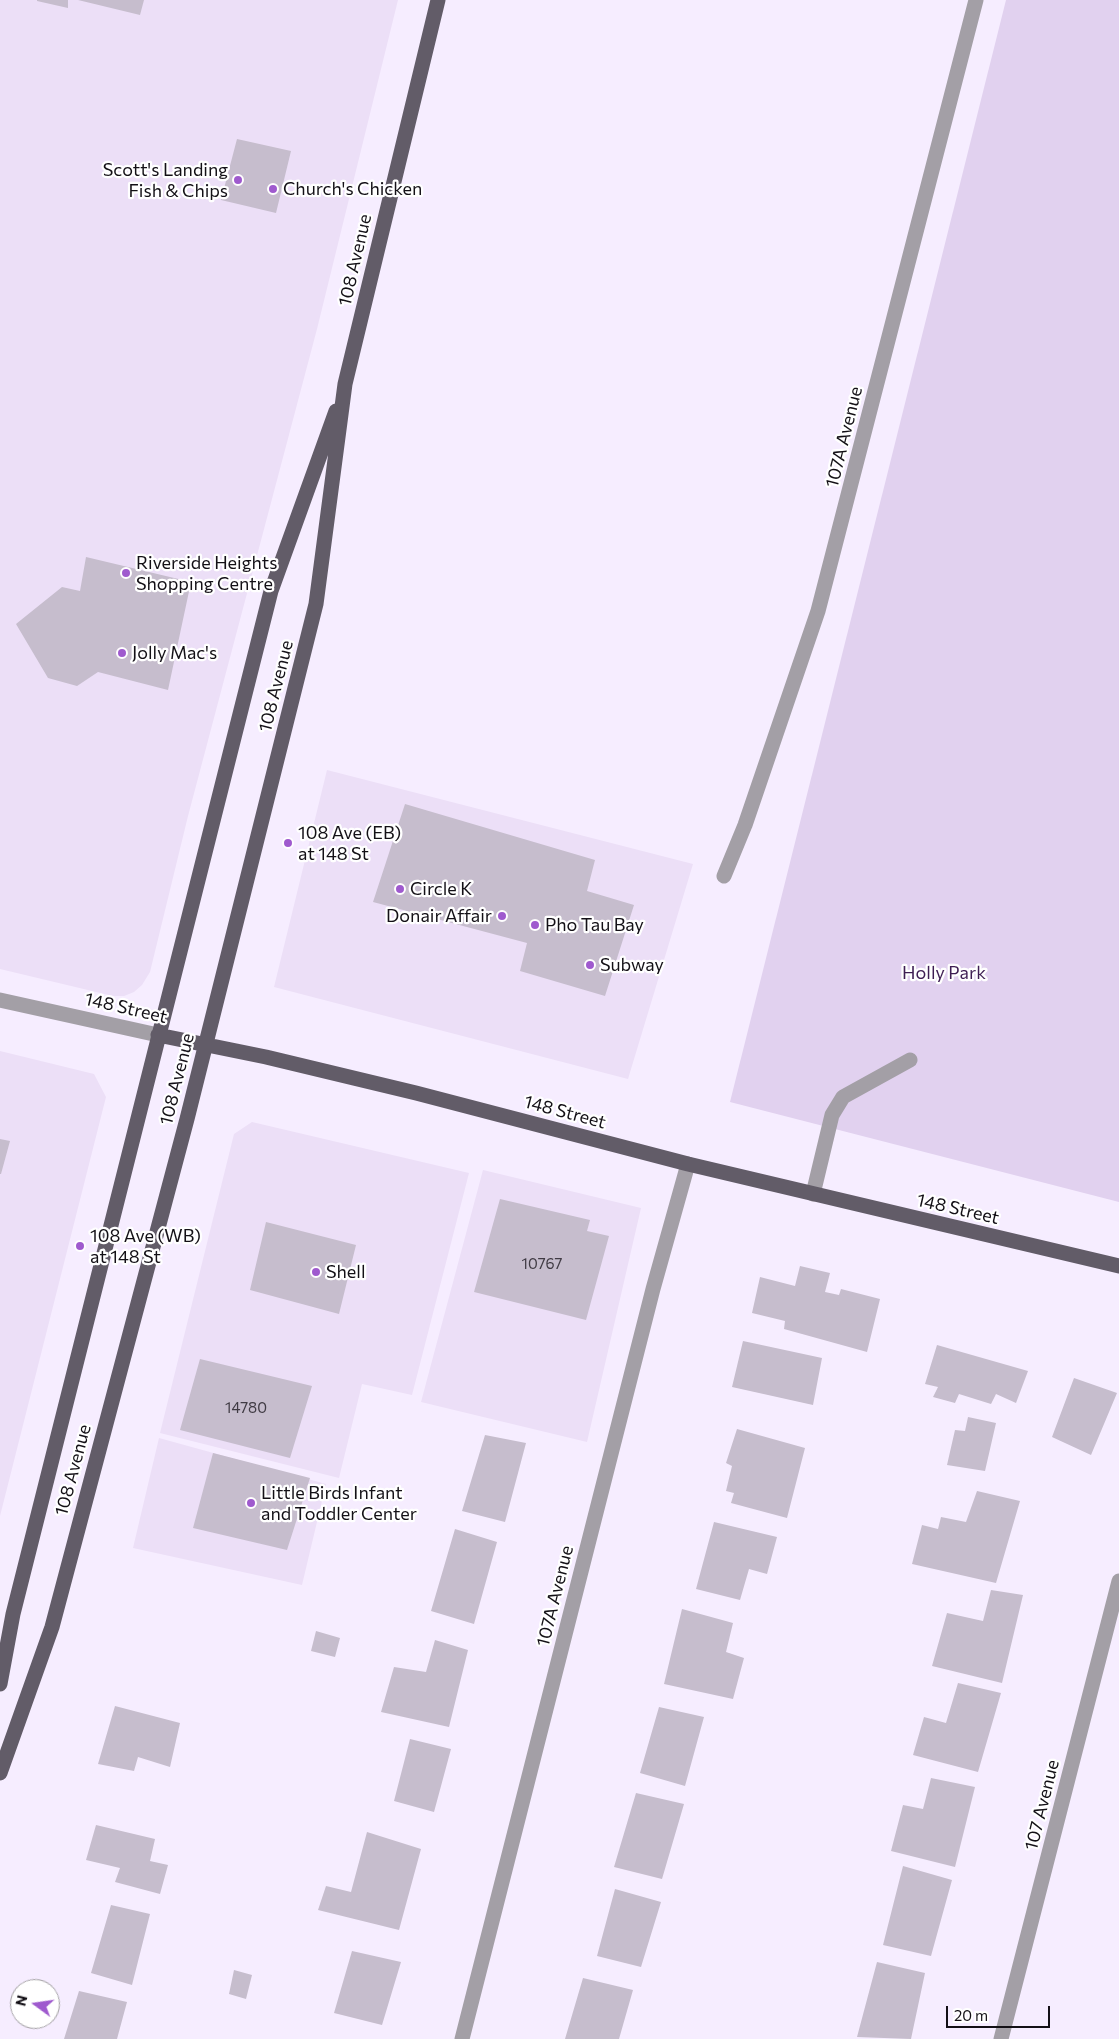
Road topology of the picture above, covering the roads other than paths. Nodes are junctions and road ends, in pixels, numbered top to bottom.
1 (438, 0) edge
2 (976, 0) edge
3 (346, 384) junction
4 (724, 876) dead end
5 (0, 1000) edge
6 (158, 1035) junction
7 (205, 1044) junction
8 (910, 1060) dead end
9 (688, 1164) junction
10 (813, 1194) junction
11 (1119, 1266) edge
12 (1119, 1581) edge
13 (0, 1684) edge
14 (0, 1773) edge
15 (462, 2039) edge
16 (1001, 2039) edge

1 - 3 main road, 108 Avenue
2 - 4 street, 107A Avenue
3 - 6 main road, 108 Avenue
3 - 7 main road, 108 Avenue
5 - 6 street, 148 Street
6 - 7 main road, 148 Street
6 - 13 main road, 108 Avenue
7 - 9 main road, 148 Street
7 - 14 main road, 108 Avenue
8 - 10 street
9 - 10 main road, 148 Street
9 - 15 street, 107A Avenue
10 - 11 main road, 148 Street
12 - 16 street, 107 Avenue

